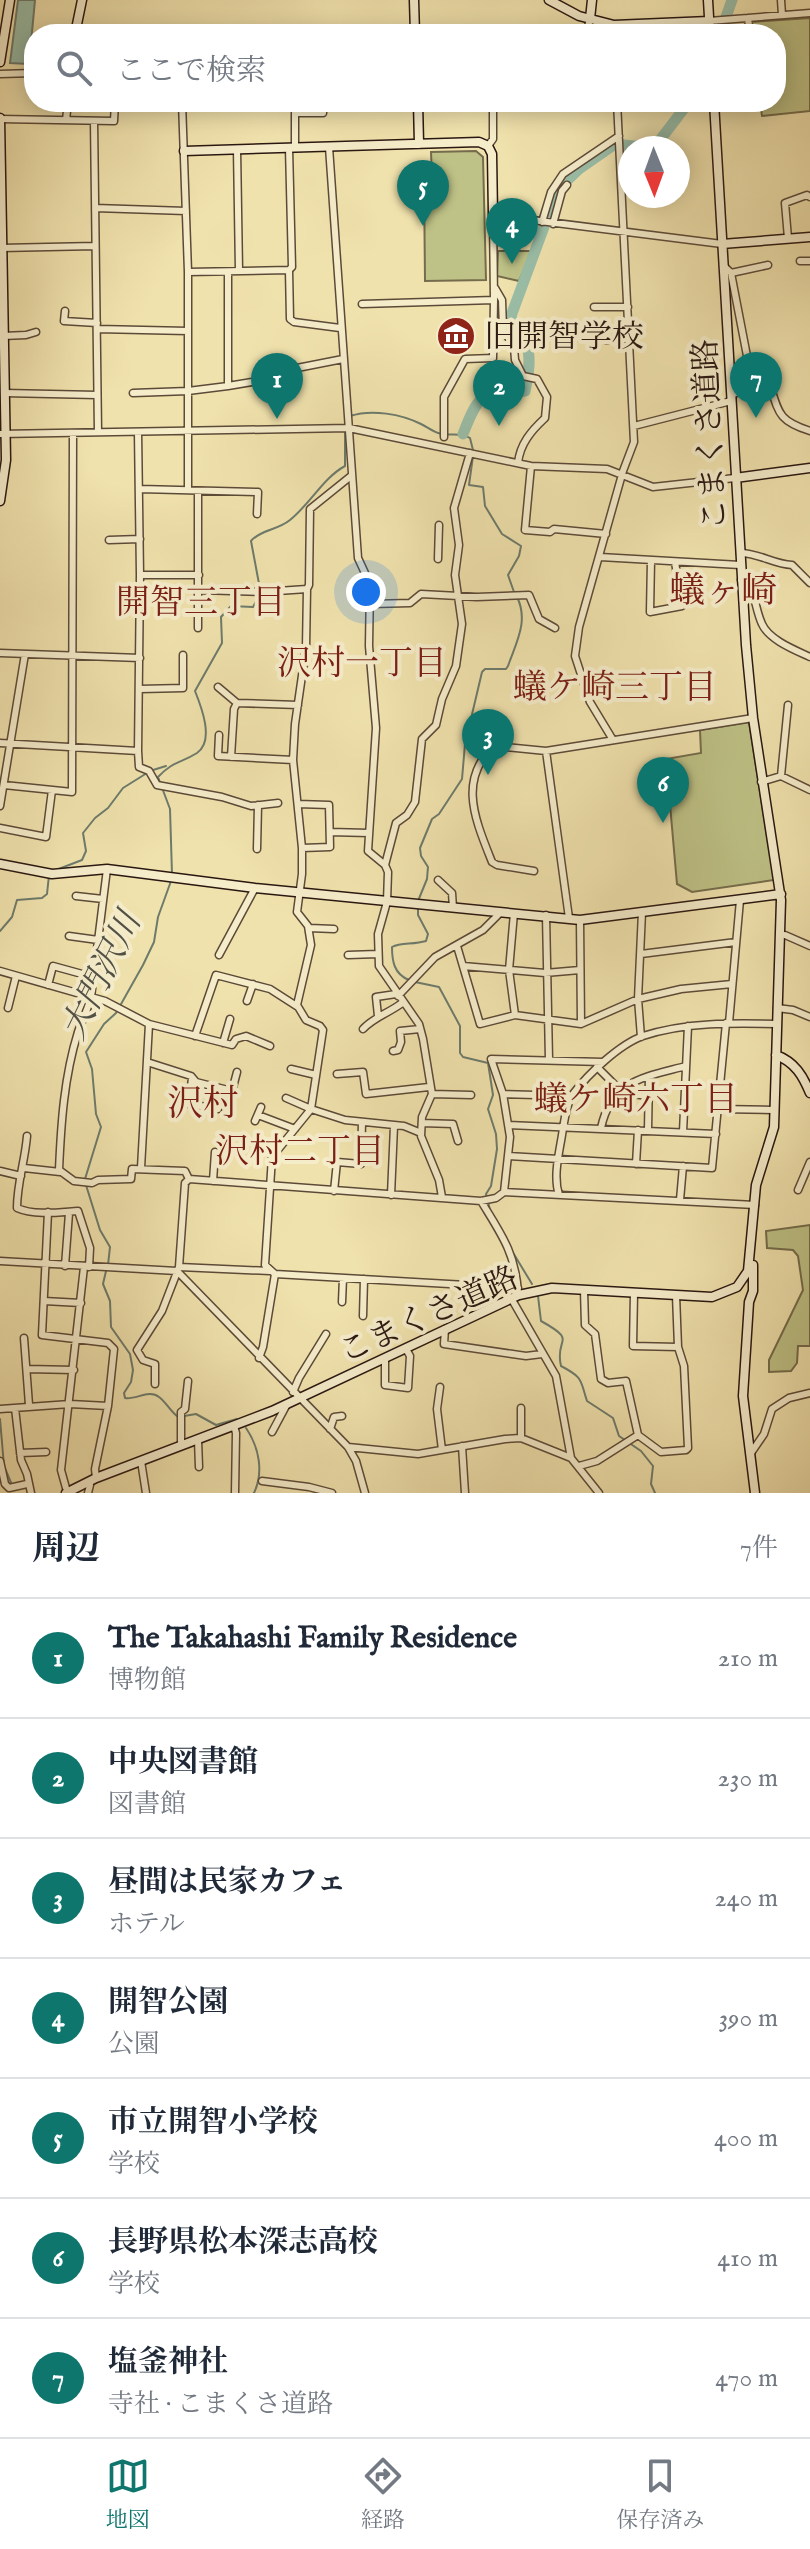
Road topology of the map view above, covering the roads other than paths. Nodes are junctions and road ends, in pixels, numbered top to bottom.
1 (10, 0) edge
2 (82, 0) edge
3 (414, 0) edge
4 (549, 0) edge
5 (592, 0) edge
6 (708, 0) edge
7 (781, 0) edge
8 (810, 13) edge
9 (782, 15) junction
10 (748, 18) junction
11 (590, 19) junction
12 (709, 21) junction
13 (77, 24) edge
14 (415, 24) edge
15 (589, 24) edge
16 (602, 24) edge
17 (674, 24) edge
18 (709, 24) edge
19 (749, 24) edge
20 (2, 34) edge
21 (0, 62) edge
22 (24, 73) edge
23 (0, 74) edge
24 (67, 112) edge
25 (114, 112) edge
26 (182, 112) edge
27 (323, 112) edge
28 (418, 112) edge
29 (493, 112) edge
30 (618, 112) edge
31 (715, 112) edge
32 (0, 119) edge
33 (66, 120) junction
34 (94, 121) junction
35 (619, 136) edge
36 (618, 142) edge
37 (419, 144) junction
38 (488, 146) junction
39 (329, 147) junction
40 (292, 148) junction
41 (237, 149) junction
42 (184, 151) junction
43 (567, 185) dead end
44 (810, 197) edge
45 (95, 208) junction
46 (623, 208) edge
47 (186, 211) junction
48 (493, 215) junction
49 (548, 223) junction
50 (624, 232) junction
51 (788, 238) junction
52 (808, 239) edge
53 (722, 244) junction
54 (95, 246) junction
55 (1, 248) edge
56 (800, 261) dead end
57 (810, 261) edge
58 (723, 265) junction
59 (768, 265) dead end
60 (289, 270) junction
61 (239, 271) junction
62 (188, 272) junction
63 (228, 272) junction
64 (731, 273) junction
65 (495, 288) junction
66 (1, 293) edge
67 (494, 300) junction
68 (362, 304) dead end
69 (594, 307) dead end
70 (628, 307) junction
71 (65, 311) dead end
72 (97, 326) junction
73 (340, 328) junction
74 (188, 331) junction
75 (36, 332) dead end
76 (3, 336) junction
77 (629, 338) junction
78 (606, 340) dead end
79 (343, 359) junction
80 (228, 386) junction
81 (753, 387) junction
82 (3, 391) edge
83 (188, 391) junction
84 (133, 393) dead end
85 (97, 395) junction
86 (731, 398) junction
87 (634, 426) junction
88 (346, 428) junction
89 (188, 431) junction
90 (810, 431) edge
91 (98, 432) junction
92 (138, 432) junction
93 (73, 433) junction
94 (3, 434) edge
95 (444, 435) dead end
96 (472, 454) junction
97 (518, 463) junction
98 (531, 466) junction
99 (810, 468) edge
100 (351, 476) junction
101 (623, 477) junction
102 (735, 478) junction
103 (140, 489) junction
104 (188, 490) junction
105 (198, 491) junction
106 (0, 501) edge
107 (257, 514) dead end
108 (439, 525) dead end
109 (606, 534) junction
110 (140, 539) junction
111 (109, 540) dead end
112 (740, 553) junction
113 (600, 557) junction
114 (438, 559) dead end
115 (651, 560) junction
116 (675, 562) junction
117 (740, 565) junction
118 (140, 575) junction
119 (199, 575) junction
120 (741, 580) junction
121 (810, 583) edge
122 (307, 589) junction
123 (199, 590) junction
124 (460, 595) junction
125 (371, 604) junction
126 (198, 628) dead end
127 (555, 628) dead end
128 (0, 653) edge
129 (25, 654) junction
130 (183, 655) dead end
131 (74, 657) junction
132 (810, 657) edge
133 (140, 658) junction
134 (218, 687) dead end
135 (140, 689) junction
136 (237, 703) junction
137 (298, 705) junction
138 (788, 705) dead end
139 (753, 718) junction
140 (219, 735) dead end
141 (613, 740) junction
142 (0, 743) edge
143 (10, 744) junction
144 (74, 747) junction
145 (138, 751) junction
146 (546, 751) junction
147 (231, 757) junction
148 (293, 760) junction
149 (781, 776) junction
150 (761, 782) junction
151 (4, 785) junction
152 (52, 790) junction
153 (810, 790) edge
154 (278, 803) dead end
155 (298, 804) junction
156 (258, 805) junction
157 (0, 806) edge
158 (0, 828) edge
159 (330, 832) junction
160 (369, 833) junction
161 (302, 848) junction
162 (257, 849) dead end
163 (0, 864) edge
164 (385, 865) junction
165 (107, 869) junction
166 (534, 871) dead end
167 (438, 880) dead end
168 (255, 888) junction
169 (299, 892) junction
170 (781, 894) junction
171 (76, 896) dead end
172 (103, 899) junction
173 (740, 900) junction
174 (387, 902) junction
175 (453, 908) junction
176 (501, 912) junction
177 (642, 912) junction
178 (514, 913) junction
179 (546, 915) junction
180 (569, 918) junction
181 (580, 920) junction
182 (309, 928) junction
183 (334, 929) dead end
184 (785, 935) dead end
185 (69, 936) dead end
186 (98, 940) junction
187 (736, 942) junction
188 (457, 946) junction
189 (810, 946) edge
190 (378, 954) junction
191 (641, 954) junction
192 (219, 955) dead end
193 (348, 955) dead end
194 (463, 966) junction
195 (509, 970) junction
196 (580, 970) junction
197 (0, 971) edge
198 (545, 973) junction
199 (16, 976) junction
200 (93, 977) junction
201 (253, 984) junction
202 (732, 984) junction
203 (48, 985) junction
204 (91, 997) junction
205 (399, 998) junction
206 (638, 999) junction
207 (247, 1001) dead end
208 (298, 1007) junction
209 (8, 1008) dead end
210 (777, 1008) junction
211 (515, 1015) junction
212 (378, 1016) junction
213 (810, 1017) edge
214 (230, 1019) dead end
215 (547, 1020) junction
216 (727, 1023) junction
217 (149, 1024) junction
218 (581, 1024) junction
219 (777, 1024) junction
220 (688, 1026) junction
221 (363, 1029) dead end
222 (420, 1029) junction
223 (195, 1036) junction
224 (641, 1037) junction
225 (223, 1043) junction
226 (270, 1046) dead end
227 (393, 1051) dead end
228 (776, 1055) junction
229 (549, 1060) junction
230 (147, 1062) junction
231 (600, 1065) junction
232 (686, 1066) junction
233 (291, 1069) dead end
234 (237, 1072) dead end
235 (337, 1074) dead end
236 (316, 1075) junction
237 (649, 1076) junction
238 (192, 1077) junction
239 (221, 1089) junction
240 (619, 1090) junction
241 (431, 1091) junction
242 (810, 1093) edge
243 (503, 1094) junction
244 (471, 1095) dead end
245 (572, 1096) junction
246 (649, 1096) junction
247 (286, 1098) dead end
248 (311, 1109) junction
249 (718, 1109) junction
250 (775, 1110) junction
251 (258, 1114) dead end
252 (362, 1122) junction
253 (422, 1123) junction
254 (508, 1125) junction
255 (394, 1126) junction
256 (563, 1127) junction
257 (601, 1128) junction
258 (295, 1129) junction
259 (638, 1130) junction
260 (648, 1130) junction
261 (683, 1132) junction
262 (421, 1133) junction
263 (716, 1134) junction
264 (27, 1136) dead end
265 (458, 1141) dead end
266 (215, 1152) dead end
267 (508, 1156) junction
268 (558, 1159) junction
269 (810, 1162) edge
270 (636, 1164) junction
271 (683, 1166) junction
272 (24, 1168) junction
273 (141, 1168) junction
274 (0, 1171) edge
275 (60, 1172) junction
276 (21, 1176) junction
277 (189, 1179) junction
278 (213, 1181) junction
279 (270, 1187) junction
280 (798, 1190) dead end
281 (334, 1191) junction
282 (504, 1192) junction
283 (391, 1195) junction
284 (559, 1195) junction
285 (442, 1197) junction
286 (680, 1200) junction
287 (481, 1201) junction
288 (755, 1205) junction
289 (48, 1212) junction
290 (69, 1213) junction
291 (0, 1261) edge
292 (751, 1261) junction
293 (45, 1265) junction
294 (65, 1266) junction
295 (87, 1267) junction
296 (178, 1269) junction
297 (272, 1272) junction
298 (343, 1278) junction
299 (364, 1279) junction
300 (737, 1287) junction
301 (584, 1290) junction
302 (634, 1293) junction
303 (516, 1294) junction
304 (676, 1295) junction
305 (44, 1301) junction
306 (342, 1302) dead end
307 (749, 1302) junction
308 (81, 1303) junction
309 (363, 1316) dead end
310 (445, 1329) junction
311 (326, 1334) dead end
312 (24, 1338) dead end
313 (77, 1339) junction
314 (678, 1347) junction
315 (406, 1349) junction
316 (542, 1354) junction
317 (259, 1358) junction
318 (385, 1358) junction
319 (27, 1369) junction
320 (74, 1370) junction
321 (188, 1381) dead end
322 (155, 1384) dead end
323 (440, 1387) dead end
324 (810, 1393) edge
325 (296, 1396) junction
326 (70, 1404) junction
327 (287, 1404) junction
328 (29, 1405) junction
329 (108, 1406) junction
330 (15, 1408) junction
331 (521, 1408) dead end
332 (0, 1409) edge
333 (342, 1416) dead end
334 (234, 1426) junction
335 (330, 1429) junction
336 (272, 1432) dead end
337 (638, 1435) junction
338 (521, 1438) junction
339 (198, 1440) junction
340 (181, 1446) junction
341 (462, 1446) junction
342 (348, 1447) junction
343 (442, 1450) junction
344 (46, 1452) dead end
345 (20, 1453) junction
346 (750, 1455) junction
347 (571, 1458) junction
348 (0, 1461) edge
349 (141, 1461) junction
350 (579, 1466) junction
351 (199, 1467) dead end
352 (1, 1473) edge
353 (262, 1481) dead end
354 (27, 1484) junction
355 (92, 1485) edge
356 (66, 1491) edge
357 (322, 1491) edge
358 (31, 1493) edge
359 (146, 1493) edge
360 (235, 1493) edge
361 (332, 1493) edge
362 (365, 1493) edge
363 (465, 1493) edge
364 (599, 1493) edge
365 (755, 1493) edge

1 - 20 street
2 - 13 street
3 - 14 street
4 - 11 street
5 - 11 street
6 - 12 street
7 - 9 street
8 - 9 street
9 - 10 street
10 - 12 street
10 - 19 street
11 - 15 street
11 - 16 street
12 - 17 street
12 - 18 street
20 - 21 street
22 - 23 street
24 - 33 street
25 - 34 street
26 - 42 street
27 - 40 street
28 - 37 street
29 - 38 street
30 - 35 street
31 - 53 street, こまくさ道路
32 - 33 street
32 - 55 street
33 - 34 street
34 - 45 street
36 - 49 street
37 - 38 street
37 - 39 street
38 - 48 street
39 - 40 street
39 - 73 street
40 - 41 street
40 - 60 street
41 - 42 street
41 - 61 street
42 - 47 street
43 - 49 street
44 - 51 street
45 - 47 street
45 - 54 street
46 - 50 street
47 - 62 street
48 - 49 street
48 - 65 street
49 - 50 street
50 - 53 street
50 - 70 street
51 - 52 street
51 - 53 street
53 - 58 street, こまくさ道路
54 - 55 street
54 - 72 street
55 - 66 street
56 - 57 street
58 - 64 street
58 - 86 street, こまくさ道路
59 - 64 street
60 - 61 street
60 - 73 street
61 - 63 street
62 - 63 street
62 - 74 street
63 - 80 street
64 - 81 street
65 - 67 street
65 - 97 street
66 - 76 street
67 - 68 street
67 - 95 street
69 - 70 street
70 - 77 street
71 - 72 street
72 - 74 street
72 - 85 street
73 - 79 street
74 - 83 street
75 - 76 street
76 - 82 street
77 - 78 street
77 - 87 street
79 - 80 street
79 - 88 street
80 - 83 street
81 - 86 street
81 - 90 street
82 - 85 street
82 - 94 street
83 - 84 street
83 - 89 street
85 - 91 street
86 - 87 street
86 - 102 street, こまくさ道路
87 - 101 street
88 - 89 street
88 - 96 street
88 - 100 street
89 - 92 street
89 - 104 street
91 - 92 street
91 - 93 street
92 - 103 street
93 - 94 street
93 - 131 street
94 - 106 street
96 - 97 street
96 - 124 street
97 - 98 street
98 - 101 street
98 - 109 street
99 - 102 street
100 - 122 street
100 - 125 street
101 - 102 street
101 - 109 street
102 - 112 street, こまくさ道路
103 - 104 street
103 - 110 street
104 - 105 street
105 - 107 street
105 - 119 street
108 - 114 street
109 - 113 street
110 - 111 street
110 - 118 street
112 - 117 street, こまくさ道路
112 - 121 street
113 - 115 street
113 - 141 street
115 - 116 street
115 - 116 street
116 - 117 street
117 - 120 street, こまくさ道路
118 - 119 street
118 - 133 street
119 - 123 street
120 - 132 street
120 - 139 street, こまくさ道路
122 - 123 street
122 - 137 street
123 - 126 street
124 - 125 street
124 - 127 street
124 - 164 street
125 - 160 street
128 - 129 street
129 - 131 street
129 - 143 street
130 - 135 street
131 - 133 street
131 - 144 street
133 - 135 street
134 - 136 street
135 - 145 street
136 - 137 street
136 - 147 street
137 - 148 street
138 - 149 street
139 - 141 street
139 - 150 street, こまくさ道路
140 - 147 street
141 - 146 street
142 - 143 street
143 - 144 street
143 - 151 street
144 - 145 street
144 - 152 street
145 - 156 street
146 - 166 street
146 - 180 street
147 - 148 street
148 - 155 street
149 - 150 street
149 - 153 street
150 - 170 street, こまくさ道路
151 - 152 street
151 - 157 street
152 - 158 street
154 - 156 street
155 - 159 street
155 - 161 street
156 - 162 street
159 - 160 street
159 - 161 street
160 - 164 street
161 - 169 street
163 - 165 street
164 - 174 street
165 - 168 street
165 - 172 street
167 - 175 street
168 - 169 street
168 - 192 street
169 - 174 street
169 - 182 street
170 - 173 street
170 - 210 street, こまくさ道路
171 - 172 street
172 - 186 street
173 - 177 street
173 - 187 street
174 - 175 street
174 - 190 street
175 - 176 street
176 - 178 street
176 - 188 street
177 - 181 street
177 - 191 street
178 - 179 street
178 - 195 street
179 - 180 street
179 - 198 street
180 - 181 street
181 - 196 street
182 - 183 street
182 - 208 street
184 - 189 street
185 - 186 street
186 - 200 street
187 - 191 street
187 - 202 street
188 - 194 street
188 - 205 street
190 - 193 street
190 - 205 street
191 - 206 street
194 - 195 street
194 - 211 street
195 - 198 street
195 - 211 street
196 - 198 street
196 - 218 street
197 - 199 street
198 - 215 street
199 - 203 street
199 - 209 street
200 - 203 street
200 - 204 street
201 - 207 street
201 - 208 street
201 - 223 street
202 - 206 street
202 - 216 street
203 - 204 street
204 - 217 street
204 - 275 street
205 - 212 street
205 - 212 street
205 - 222 street
206 - 218 street
206 - 224 street
208 - 236 street
210 - 213 street
210 - 219 street, こまくさ道路
211 - 215 street
212 - 221 street
214 - 225 street
215 - 218 street
215 - 229 street
216 - 219 street
216 - 220 street
216 - 249 street
217 - 223 street
217 - 230 street
219 - 228 street, こまくさ道路
220 - 224 street
220 - 232 street
222 - 227 street
222 - 241 street
223 - 225 street
224 - 231 street
225 - 226 street
228 - 242 street
228 - 250 street, こまくさ道路
229 - 231 street
229 - 243 street
230 - 238 street
230 - 273 street
231 - 240 street
231 - 245 street
232 - 237 street
232 - 261 street
233 - 236 street
234 - 239 street
235 - 241 street
236 - 248 street
237 - 240 street
237 - 246 street
238 - 239 street
238 - 239 street
240 - 246 street
240 - 257 street
241 - 244 street
241 - 253 street
243 - 245 street
243 - 254 street
245 - 256 street
246 - 260 street
247 - 248 street
248 - 252 street
248 - 258 street
249 - 250 street
249 - 263 street
250 - 288 street, こまくさ道路
251 - 258 street
252 - 255 street
252 - 281 street
253 - 262 street
253 - 265 street
254 - 256 street
254 - 267 street
255 - 262 street
255 - 283 street
256 - 257 street
256 - 268 street
257 - 259 street
258 - 279 street
259 - 260 street
259 - 270 street
260 - 261 street
261 - 263 street
262 - 285 street
263 - 271 street
264 - 272 street
266 - 278 street
267 - 268 street
267 - 282 street
268 - 270 street
268 - 284 street
269 - 280 street
270 - 271 street
271 - 286 street
272 - 275 street
272 - 276 street
273 - 275 street
273 - 277 street
274 - 276 street
276 - 289 street
277 - 278 street
277 - 296 street
278 - 279 street
279 - 281 street
279 - 297 street
281 - 283 street
282 - 284 street
282 - 287 street
283 - 285 street
284 - 286 street
285 - 287 street
286 - 288 street
287 - 303 street
288 - 292 street, こまくさ道路
289 - 290 street
289 - 293 street
290 - 294 street
290 - 295 street
291 - 293 street
292 - 300 street, こまくさ道路
292 - 307 street
293 - 294 street
293 - 305 street
294 - 295 street
295 - 296 street
295 - 308 street
296 - 297 street
296 - 317 street
296 - 322 street
297 - 298 street
297 - 317 street
298 - 299 street
298 - 306 street
299 - 303 street
299 - 309 street
300 - 304 street, こまくさ道路
300 - 307 street
301 - 302 street, こまくさ道路
301 - 303 street, こまくさ道路
301 - 337 street
302 - 304 street, こまくさ道路
302 - 314 street
303 - 310 street, こまくさ道路
303 - 316 street
304 - 314 street
305 - 308 street
305 - 313 street
307 - 346 street
308 - 313 street
310 - 315 street, こまくさ道路
310 - 316 street
311 - 325 street
312 - 319 street
313 - 320 street
313 - 329 street
314 - 337 street
315 - 318 street, こまくさ道路
315 - 318 street
316 - 347 street
317 - 325 street
318 - 325 street, こまくさ道路
319 - 320 street
319 - 328 street
320 - 326 street
321 - 340 street
323 - 343 street
324 - 346 street
325 - 327 street, こまくさ道路
325 - 335 street
326 - 328 street
326 - 329 street
326 - 356 street
327 - 334 street, こまくさ道路
327 - 336 street
328 - 330 street
329 - 355 street
330 - 332 street
330 - 345 street
331 - 338 street
333 - 335 street
334 - 339 street, こまくさ道路
334 - 360 street
335 - 342 street
337 - 350 street
338 - 341 street
338 - 347 street
339 - 340 street, こまくさ道路
339 - 351 street
340 - 349 street, こまくさ道路
341 - 343 street
341 - 363 street
342 - 343 street
342 - 362 street
344 - 345 street
345 - 354 street
346 - 365 street
347 - 350 street
348 - 352 street
349 - 355 street, こまくさ道路
349 - 359 street
350 - 364 street
352 - 354 street
353 - 357 street
354 - 358 street
355 - 356 street, こまくさ道路
357 - 361 street

